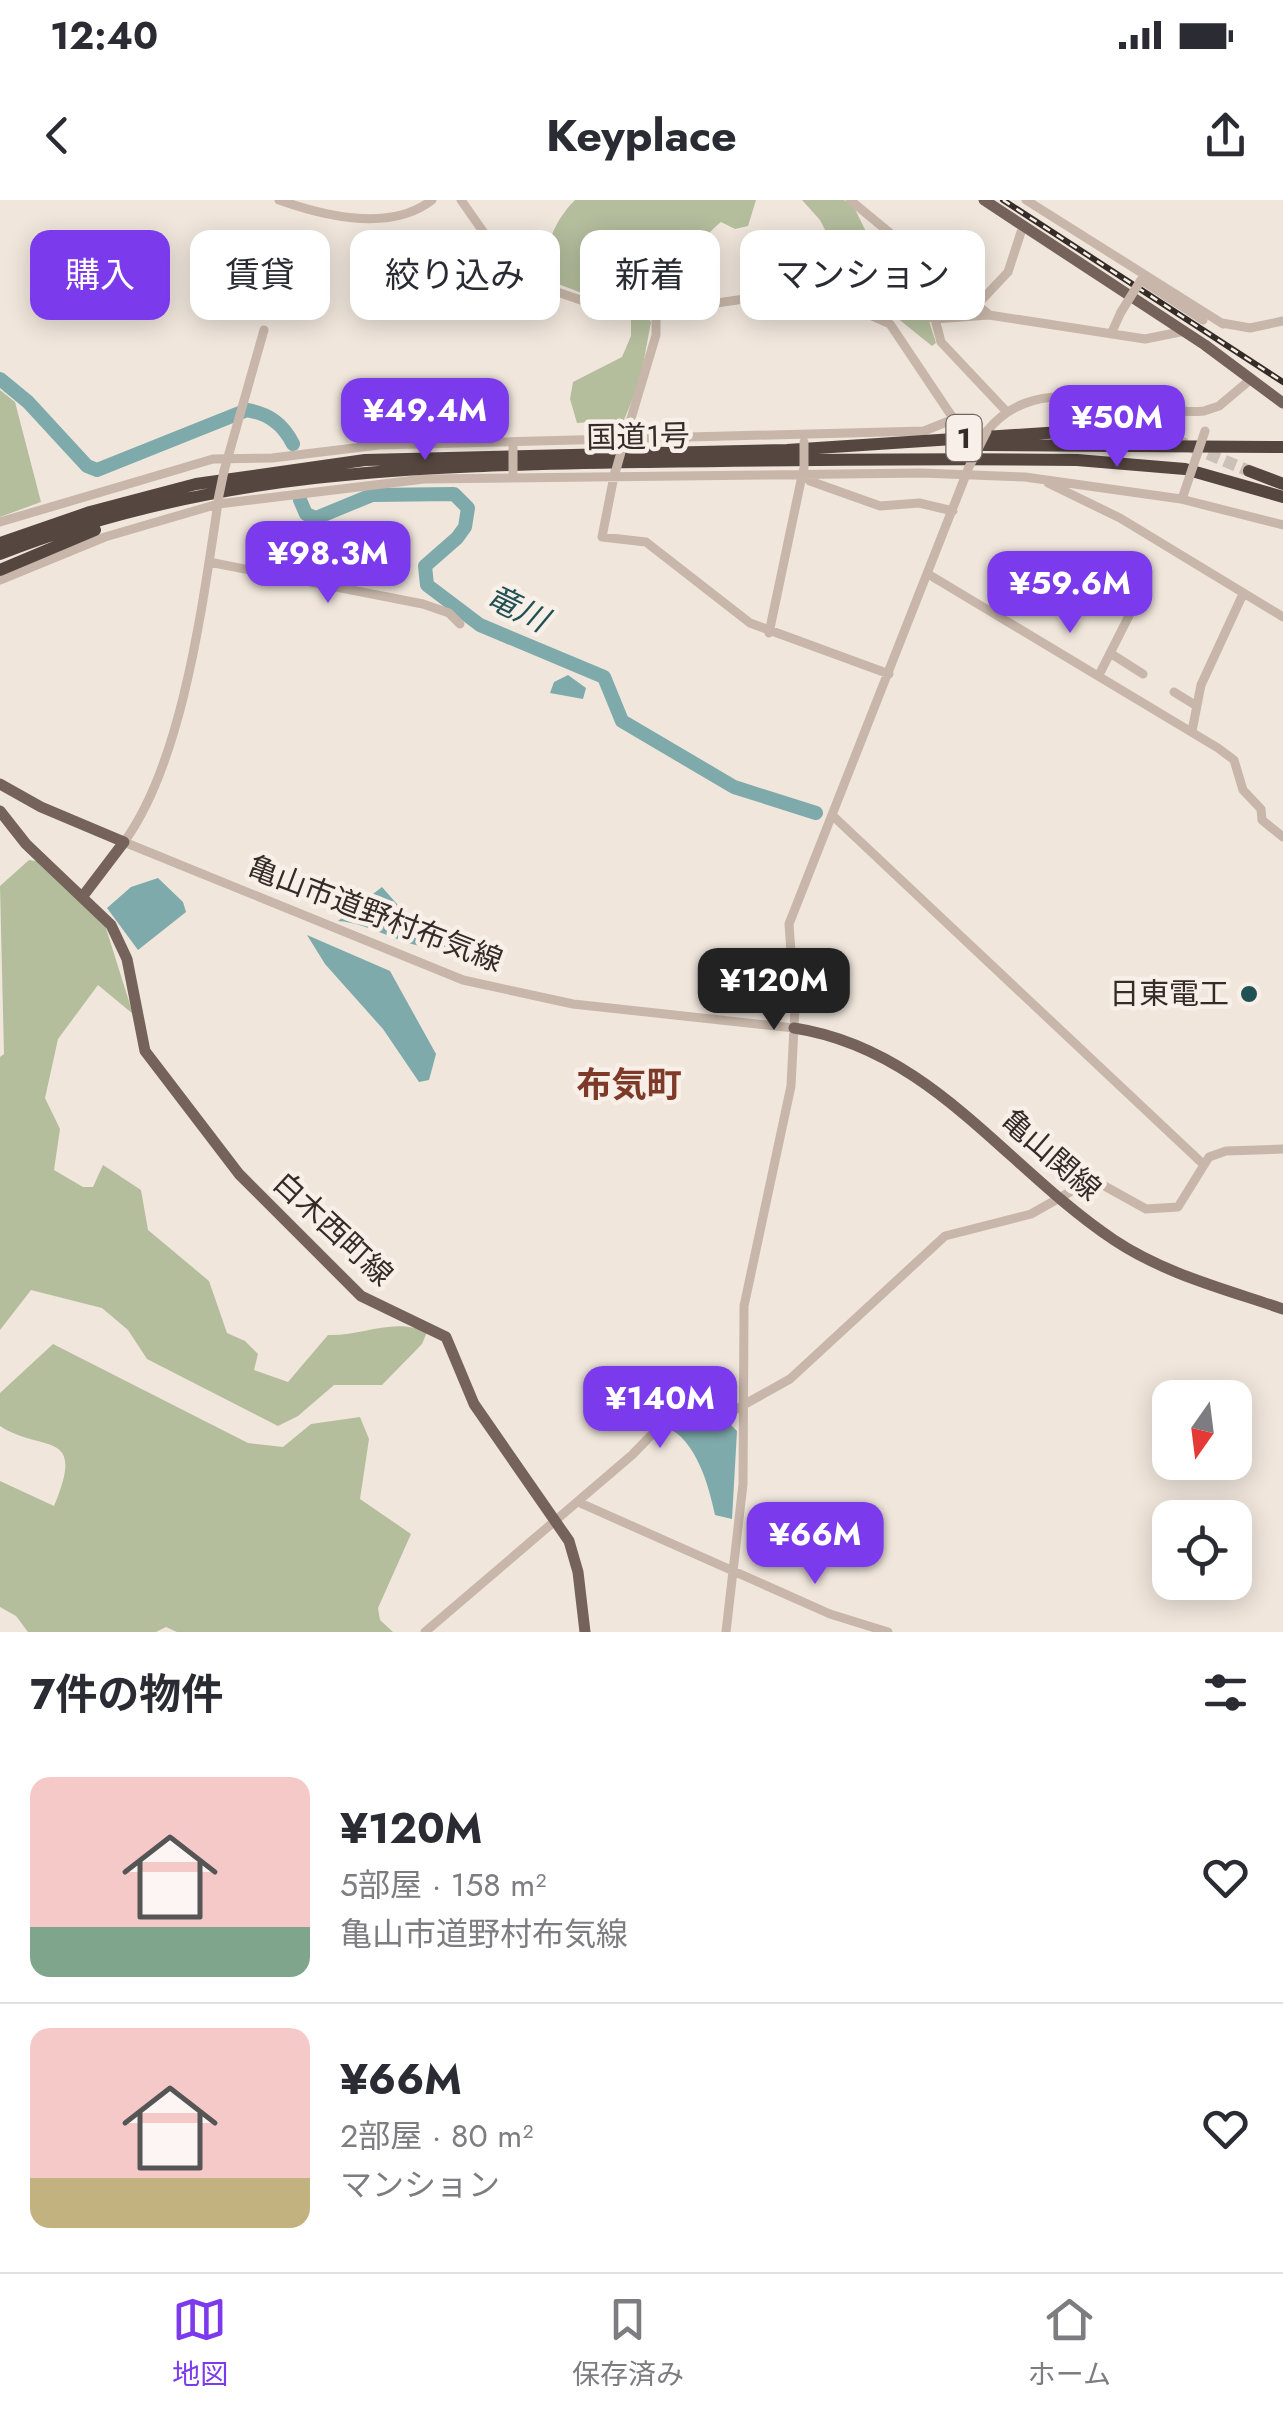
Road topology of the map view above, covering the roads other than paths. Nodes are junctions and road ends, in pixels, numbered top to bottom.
1 (278, 200) edge
2 (432, 200) edge
3 (461, 200) edge
4 (850, 200) edge
5 (984, 200) edge
6 (1026, 200) edge
7 (1023, 226) junction
8 (885, 230) edge
9 (985, 296) edge
10 (580, 300) edge
11 (985, 313) edge
12 (985, 315) edge
13 (989, 315) junction
14 (656, 320) edge
15 (881, 320) edge
16 (935, 320) edge
17 (1283, 321) edge
18 (1224, 324) junction
19 (264, 330) dead end
20 (1185, 331) junction
21 (1111, 334) junction
22 (1251, 379) junction
23 (1283, 403) edge
24 (1006, 411) junction
25 (954, 418) junction
26 (1204, 431) dead end
27 (1140, 432) tunnel mouth
28 (804, 439) junction
29 (624, 442) junction
30 (513, 444) junction
31 (1063, 445) junction
32 (1283, 448) edge
33 (787, 450) junction
34 (975, 450) junction
35 (227, 458) junction
36 (844, 460) junction
37 (803, 471) junction
38 (1248, 471) tunnel mouth
39 (614, 473) junction
40 (966, 473) junction
41 (512, 476) junction
42 (1046, 481) junction
43 (196, 490) junction
44 (1283, 493) edge
45 (1182, 498) junction
46 (218, 502) junction
47 (953, 511) junction
48 (0, 522) edge
49 (1283, 526) edge
50 (0, 533) edge
51 (0, 542) edge
52 (0, 554) edge
53 (209, 562) junction
54 (0, 570) edge
55 (928, 574) junction
56 (0, 580) edge
57 (1243, 594) junction
58 (1138, 598) dead end
59 (1283, 617) edge
60 (460, 624) dead end
61 (769, 633) junction
62 (1110, 653) junction
63 (889, 674) junction
64 (1143, 674) dead end
65 (1099, 675) junction
66 (1174, 692) dead end
67 (1195, 705) junction
68 (1192, 731) junction
69 (0, 784) edge
70 (0, 811) edge
71 (832, 815) junction
72 (1283, 837) edge
73 (124, 842) junction
74 (82, 896) junction
75 (794, 1028) junction
76 (1283, 1149) edge
77 (1203, 1164) junction
78 (1060, 1197) junction
79 (1283, 1308) edge
80 (743, 1408) junction
81 (578, 1502) junction
82 (557, 1519) junction
83 (732, 1570) junction
84 (425, 1632) edge
85 (585, 1632) edge
86 (726, 1632) edge
87 (888, 1632) edge

1 - 2 street
3 - 10 street
4 - 8 street
5 - 7 main road
6 - 18 street
7 - 9 street
7 - 20 main road
11 - 13 street
12 - 13 street
13 - 21 street
14 - 29 street
15 - 25 street
16 - 24 street
17 - 18 street
18 - 21 street, bridge
19 - 35 street
20 - 21 street
20 - 22 main road
22 - 23 main road
22 - 24 street
24 - 34 street, bridge
25 - 28 street
25 - 34 street, bridge
26 - 45 street, bridge
27 - 33 highway, 国道1号 / 1
28 - 29 street
28 - 37 street, bridge
29 - 30 street
29 - 39 street, bridge
30 - 35 street
30 - 41 street, bridge
31 - 32 highway, 1
31 - 33 highway, 1
31 - 36 highway, 1
33 - 43 highway, 国道1号 / 1
34 - 40 street, bridge
35 - 46 street, bridge
35 - 48 street
36 - 43 highway, 国道1号 / 1
36 - 44 highway, 国道1号 / 1
37 - 39 street
37 - 40 street
37 - 47 street
37 - 61 street
38 - 44 highway, 国道1号 / 1
39 - 41 street
39 - 61 street
40 - 42 street
40 - 47 street
41 - 46 street
42 - 45 street
42 - 57 street
43 - 50 highway
43 - 51 highway, 国道1号 / 1
43 - 52 highway, 国道1号 / 1
43 - 54 highway
45 - 49 street
46 - 53 street
46 - 56 street
47 - 55 street
53 - 60 street
53 - 73 street
55 - 63 street
55 - 65 street
57 - 59 street
57 - 67 street
58 - 62 street
61 - 63 street
62 - 64 street
62 - 65 street
63 - 71 street
65 - 68 street
66 - 67 street
67 - 68 street
68 - 72 street
69 - 73 main road
70 - 74 main road, 白木西町線
71 - 75 street
71 - 77 street
73 - 74 main road
73 - 75 street, 亀山市道野村布気線
74 - 82 main road, 白木西町線
75 - 78 main road, 亀山関線
75 - 80 street
76 - 77 street
77 - 78 street
78 - 79 main road, 亀山関線
78 - 80 street
80 - 81 street
80 - 83 street
81 - 82 street
81 - 83 street
82 - 84 street
82 - 85 main road, 白木西町線
83 - 86 street
83 - 87 street

